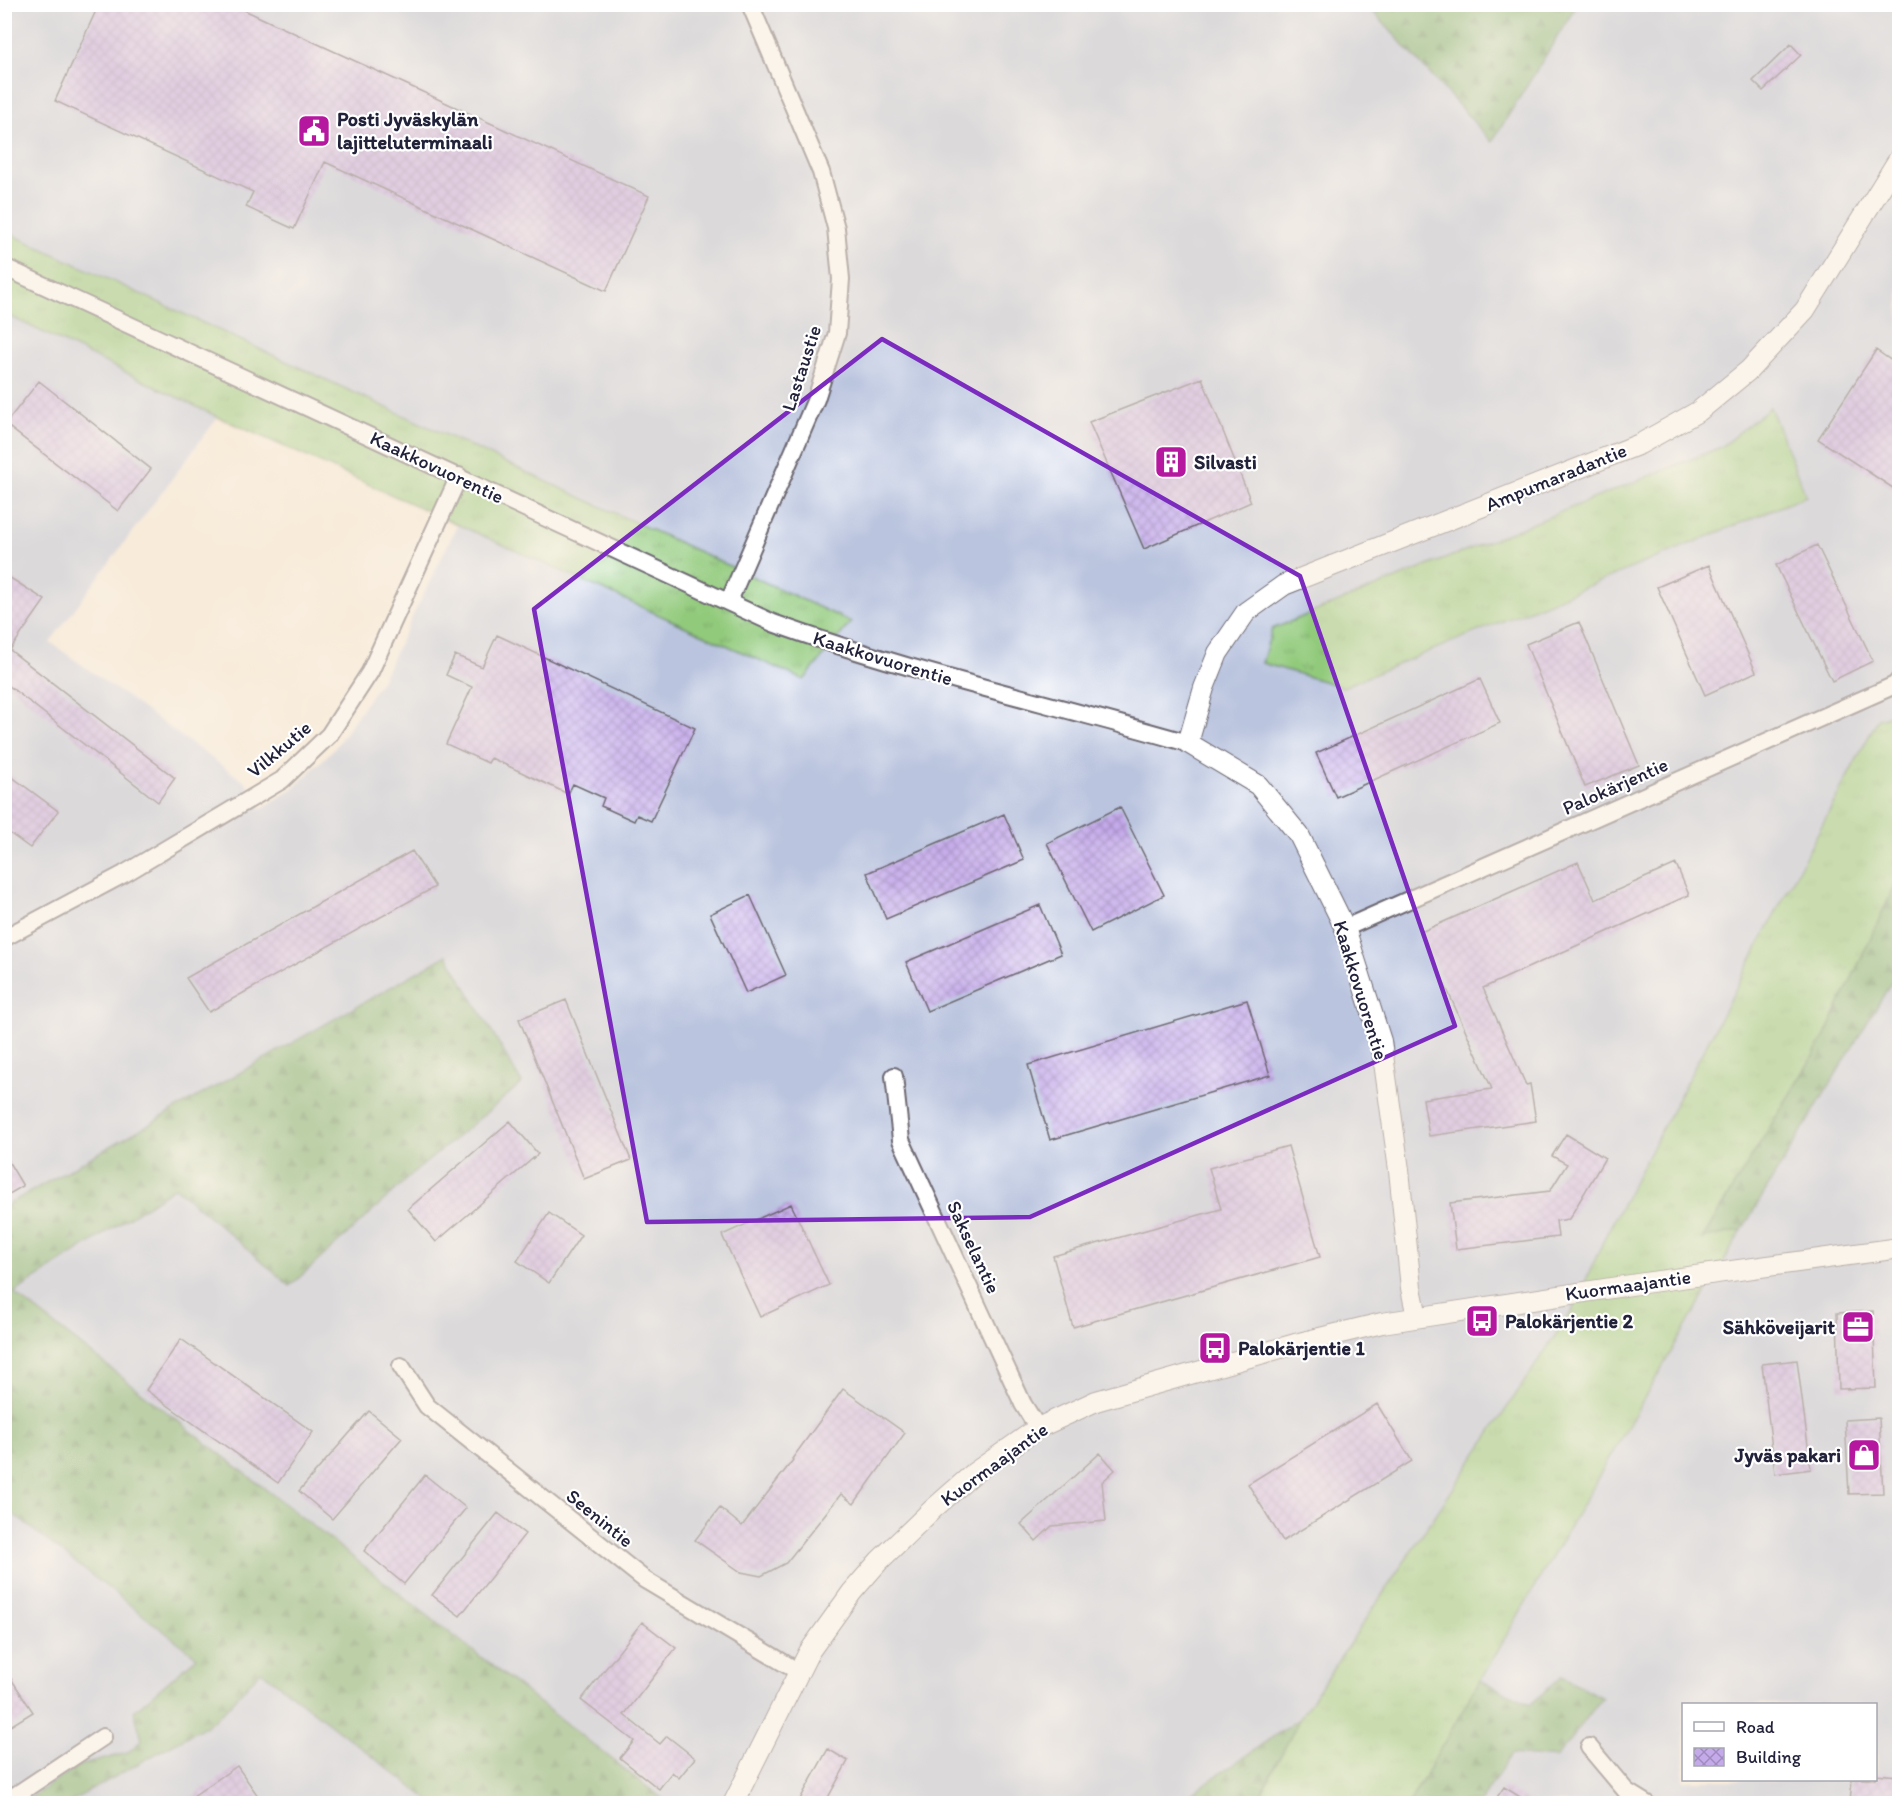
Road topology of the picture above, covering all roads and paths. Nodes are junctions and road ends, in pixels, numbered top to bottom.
1 (750, 4) edge
2 (1899, 157) edge
3 (4, 267) edge
4 (459, 476) junction
5 (729, 601) junction
6 (1899, 679) edge
7 (1188, 743) junction
8 (1345, 928) junction
9 (4, 938) edge
10 (894, 1076) dead end
11 (1899, 1248) edge
12 (1417, 1317) junction
13 (401, 1366) dead end
14 (1038, 1428) junction
15 (799, 1672) junction
16 (103, 1737) dead end
17 (1589, 1747) dead end
18 (4, 1803) edge
19 (733, 1803) edge
20 (1647, 1803) edge

1 - 5 street, Lastaustie
2 - 7 street, Ampumaradantie
3 - 4 street, Kaakkovuorentie
4 - 5 street, Kaakkovuorentie
4 - 9 street, Vilkkutie
5 - 7 street, Kaakkovuorentie
6 - 8 street, Palokärjentie
7 - 8 street, Kaakkovuorentie
8 - 12 street, Kaakkovuorentie
10 - 14 street, Sakselantie
11 - 12 street, Kuormaajantie
12 - 14 street, Kuormaajantie
13 - 15 street, Seenintie
14 - 15 street, Kuormaajantie
15 - 19 street, Kuormaajantie
16 - 18 street
17 - 20 street

